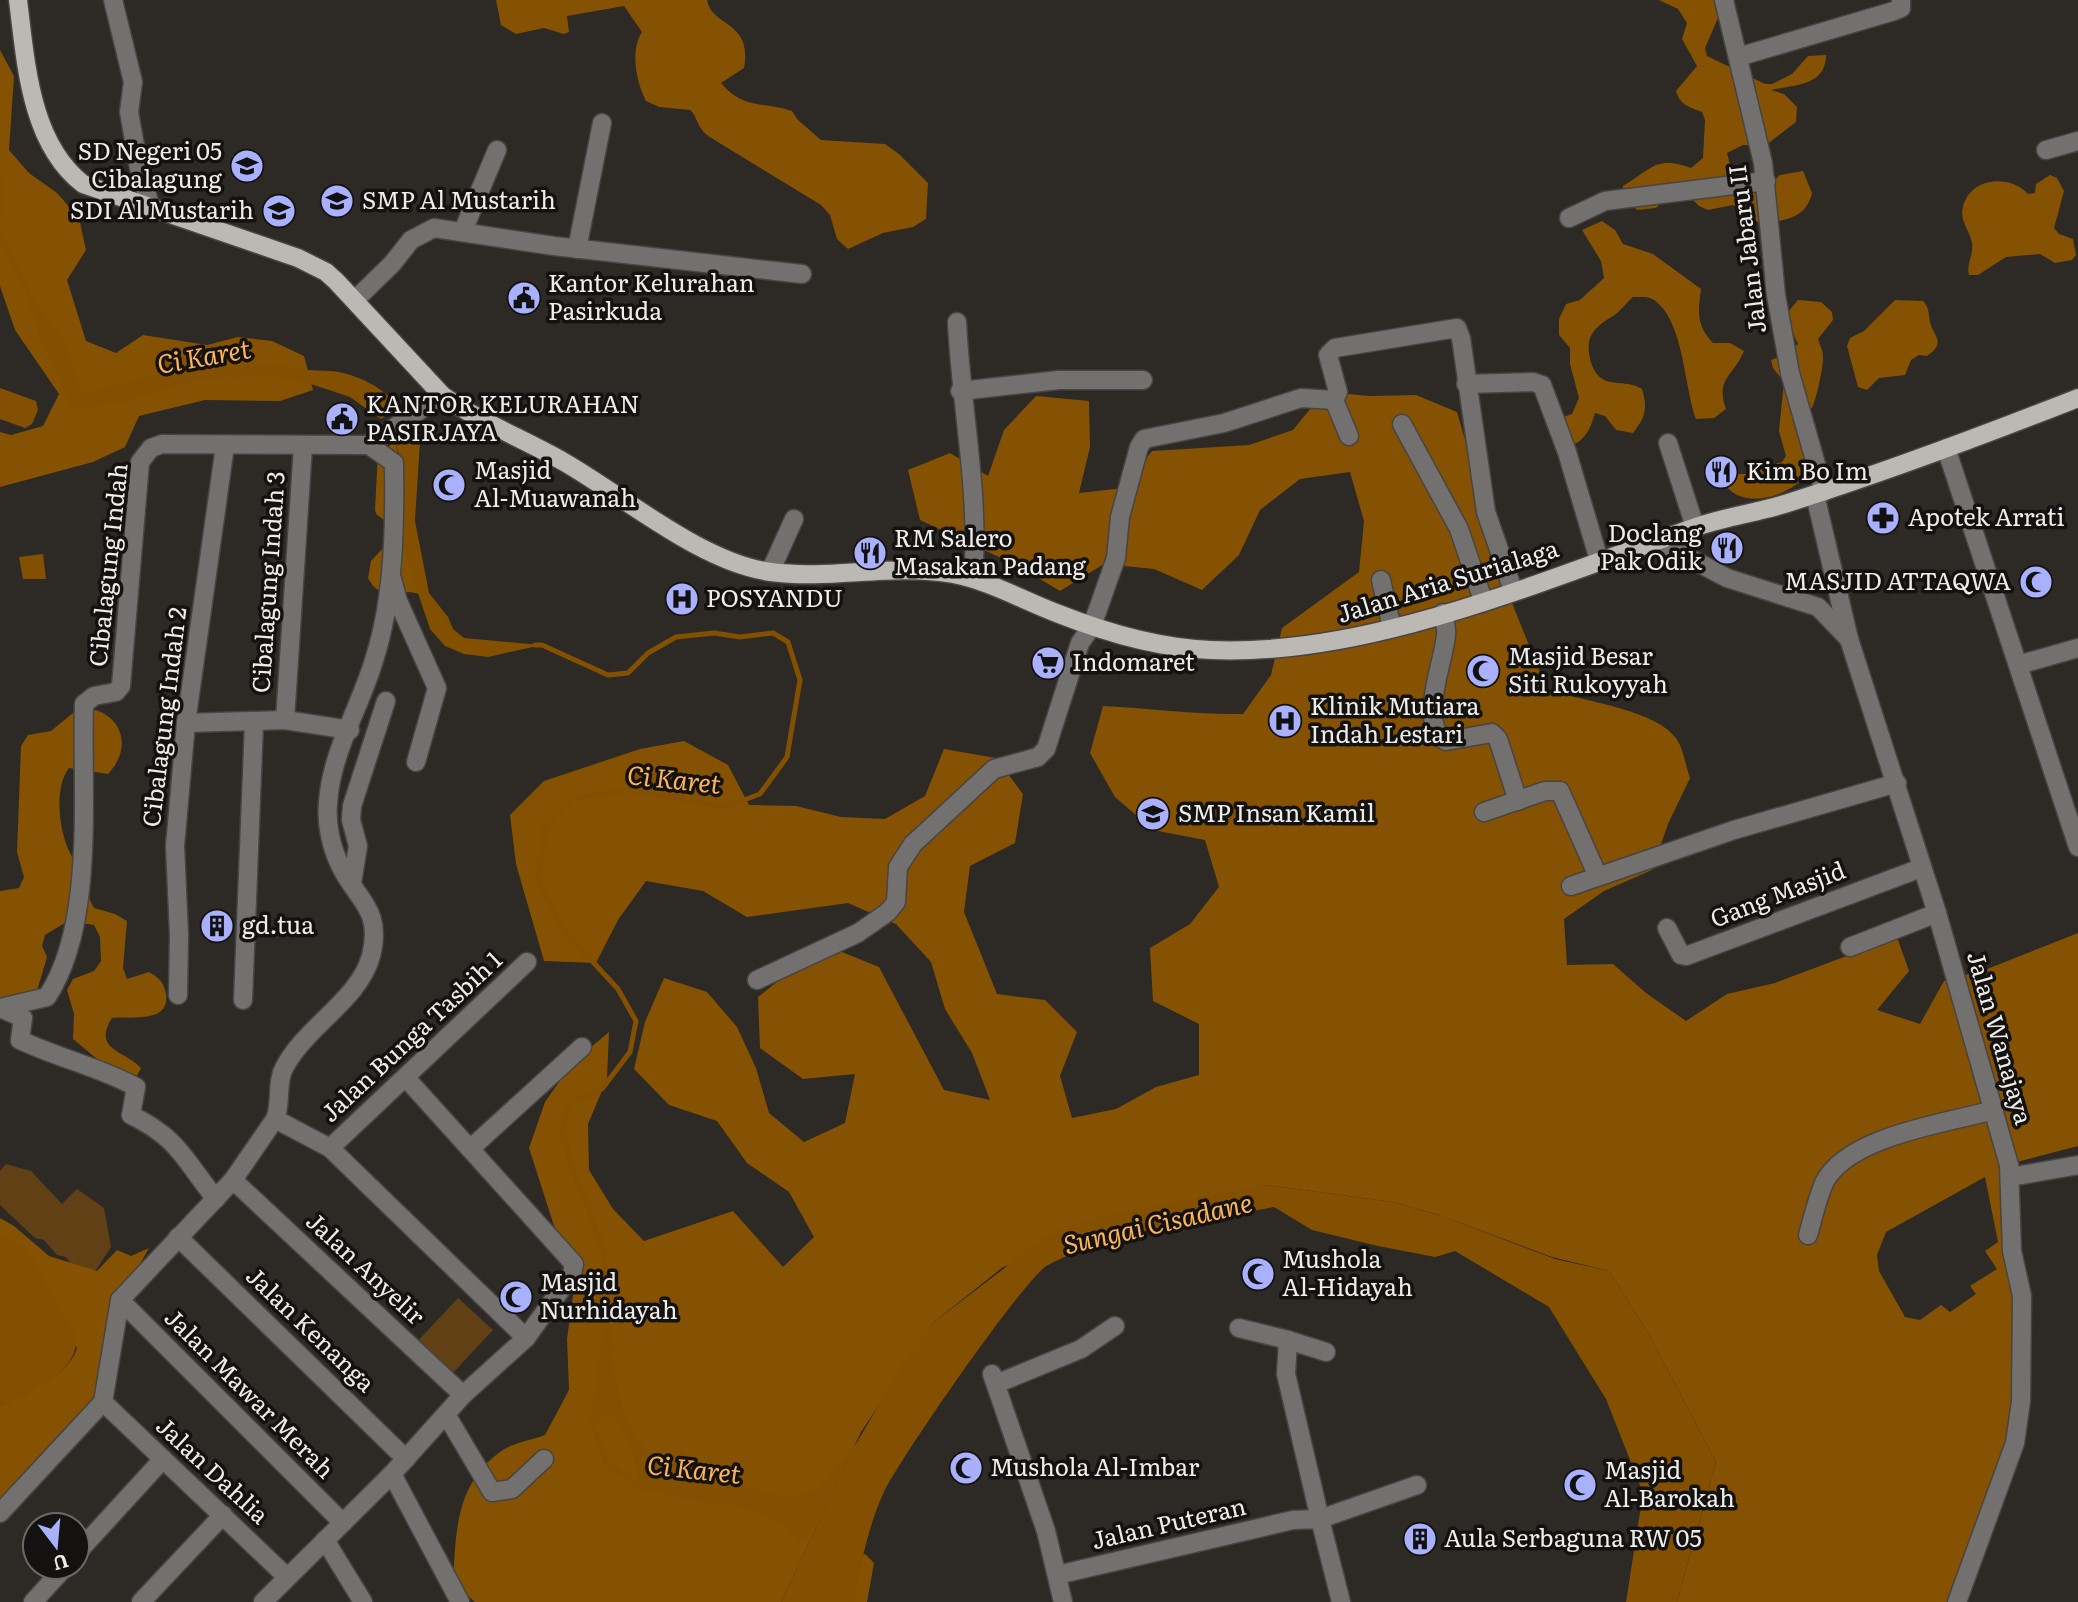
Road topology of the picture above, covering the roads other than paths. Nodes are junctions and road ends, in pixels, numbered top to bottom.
1 (18, 0) edge
2 (113, 0) edge
3 (1724, 0) edge
4 (1901, 0) edge
5 (1738, 57) junction
6 (602, 123) dead end
7 (2078, 142) edge
8 (497, 150) dead end
9 (2046, 150) dead end
10 (1766, 181) junction
11 (151, 208) junction
12 (1569, 218) dead end
13 (463, 231) junction
14 (577, 249) junction
15 (802, 274) dead end
16 (355, 300) junction
17 (957, 322) dead end
18 (1143, 380) dead end
19 (1466, 384) junction
20 (960, 391) junction
21 (442, 395) junction
22 (2078, 397) edge
23 (1334, 400) junction
24 (1402, 424) dead end
25 (1349, 436) dead end
26 (377, 441) junction
27 (1668, 443) dead end
28 (225, 446) junction
29 (303, 446) junction
30 (1946, 447) junction
31 (1820, 493) junction
32 (794, 519) dead end
33 (1695, 527) junction
34 (1664, 538) junction
35 (1599, 560) junction
36 (770, 572) junction
37 (391, 578) junction
38 (973, 578) junction
39 (1381, 580) dead end
40 (1513, 590) junction
41 (1483, 600) junction
42 (1443, 613) junction
43 (1092, 626) junction
44 (1392, 628) junction
45 (1849, 639) junction
46 (2078, 648) edge
47 (2018, 666) junction
48 (386, 701) dead end
49 (285, 720) junction
50 (186, 723) junction
51 (254, 723) junction
52 (350, 730) junction
53 (416, 762) dead end
54 (1897, 783) junction
55 (1518, 801) junction
56 (1484, 812) dead end
57 (2078, 847) edge
58 (1921, 868) junction
59 (1596, 872) dead end
60 (352, 883) junction
61 (1572, 886) dead end
62 (1937, 913) junction
63 (1667, 928) dead end
64 (1850, 947) dead end
65 (527, 962) dead end
66 (757, 980) dead end
67 (177, 995) dead end
68 (243, 1000) dead end
69 (0, 1008) edge
70 (582, 1047) dead end
71 (405, 1077) junction
72 (1994, 1110) junction
73 (275, 1119) junction
74 (330, 1148) junction
75 (470, 1149) junction
76 (2078, 1165) edge
77 (2010, 1177) junction
78 (233, 1180) junction
79 (216, 1199) junction
80 (1808, 1235) dead end
81 (178, 1237) junction
82 (120, 1300) junction
83 (1115, 1326) dead end
84 (1239, 1328) dead end
85 (526, 1338) junction
86 (1288, 1340) junction
87 (1326, 1352) dead end
88 (463, 1395) junction
89 (103, 1402) junction
90 (447, 1416) junction
91 (163, 1459) junction
92 (406, 1459) junction
93 (544, 1459) dead end
94 (392, 1474) junction
95 (1417, 1485) dead end
96 (0, 1513) edge
97 (223, 1515) junction
98 (1320, 1519) junction
99 (343, 1523) junction
100 (91, 1538) edge
101 (325, 1540) junction
102 (1057, 1575) junction
103 (287, 1577) junction
104 (52, 1581) edge
105 (33, 1602) edge
106 (141, 1602) edge
107 (263, 1602) edge
108 (363, 1602) edge
109 (460, 1602) edge
110 (1062, 1602) edge
111 (1341, 1602) edge
112 (1957, 1602) edge

1 - 11 main road, Jalan Aria Surialaga
2 - 11 street
3 - 5 street, Jalan Jabaru II
4 - 5 street
5 - 10 street, Jalan Jabaru II
6 - 14 street
7 - 9 street
8 - 13 street
10 - 12 street
10 - 31 street, Jalan Jabaru II
11 - 16 main road, Jalan Aria Surialaga
13 - 14 street
13 - 16 street
14 - 15 street
16 - 21 main road, Jalan Aria Surialaga
17 - 20 street
18 - 20 street
19 - 23 street
19 - 35 street
19 - 40 street
20 - 38 street
21 - 26 street
21 - 36 main road, Jalan Aria Surialaga
22 - 30 main road, Jalan Aria Surialaga
23 - 25 street
23 - 43 street
24 - 41 street
26 - 29 street, Cibalagung Indah
26 - 37 street
27 - 33 street
28 - 29 street, Cibalagung Indah
28 - 50 street, Cibalagung Indah 2
28 - 69 street, Cibalagung Indah
29 - 49 street, Cibalagung Indah 3
30 - 31 main road, Jalan Aria Surialaga
30 - 47 street
31 - 33 main road, Jalan Aria Surialaga
31 - 45 street, Jalan Wanajaya
32 - 36 street
33 - 34 main road, Jalan Aria Surialaga
34 - 35 main road, Jalan Aria Surialaga
34 - 45 street
35 - 40 main road, Jalan Aria Surialaga
36 - 38 main road, Jalan Aria Surialaga
37 - 52 street
37 - 53 street
38 - 43 main road, Jalan Aria Surialaga
39 - 44 street
40 - 41 main road, Jalan Aria Surialaga
41 - 42 main road, Jalan Aria Surialaga
42 - 44 main road, Jalan Aria Surialaga
42 - 55 street
43 - 44 main road, Jalan Aria Surialaga
43 - 66 street
45 - 54 street, Jalan Wanajaya
46 - 47 street
47 - 57 street
48 - 60 street
49 - 51 street, Cibalagung Indah 3
49 - 52 street, Cibalagung Indah 3
50 - 51 street, Cibalagung Indah 3
50 - 67 street, Cibalagung Indah 2
51 - 68 street
52 - 60 street
54 - 58 street, Jalan Wanajaya
54 - 61 street
55 - 56 street
55 - 59 street
58 - 62 street, Jalan Wanajaya
58 - 63 street, Gang Masjid
60 - 73 street
62 - 64 street
62 - 72 street, Jalan Wanajaya
65 - 71 street, Jalan Bunga Tasbih 1
69 - 79 street
70 - 75 street
71 - 74 street, Jalan Bunga Tasbih 1
71 - 75 street
72 - 77 street, Jalan Wanajaya
72 - 80 street
73 - 74 street
73 - 78 street
74 - 85 street
75 - 85 street
76 - 77 street
77 - 112 street, Jalan Wanajaya
78 - 79 street
78 - 88 street, Jalan Anyelir
79 - 81 street
81 - 82 street
81 - 92 street, Jalan Kenanga
82 - 89 street
82 - 99 street, Jalan Mawar Merah
83 - 102 street
84 - 86 street
85 - 88 street
86 - 87 street
86 - 98 street
88 - 90 street
89 - 91 street, Jalan Dahlia
89 - 96 street
90 - 92 street
90 - 93 street
91 - 97 street, Jalan Dahlia
91 - 100 street
92 - 94 street
94 - 99 street
94 - 109 street
95 - 98 street, Jalan Puteran
97 - 103 street, Jalan Dahlia
97 - 106 street
98 - 102 street, Jalan Puteran
98 - 111 street
99 - 101 street
101 - 103 street
101 - 108 street
102 - 110 street
103 - 107 street
104 - 105 street

